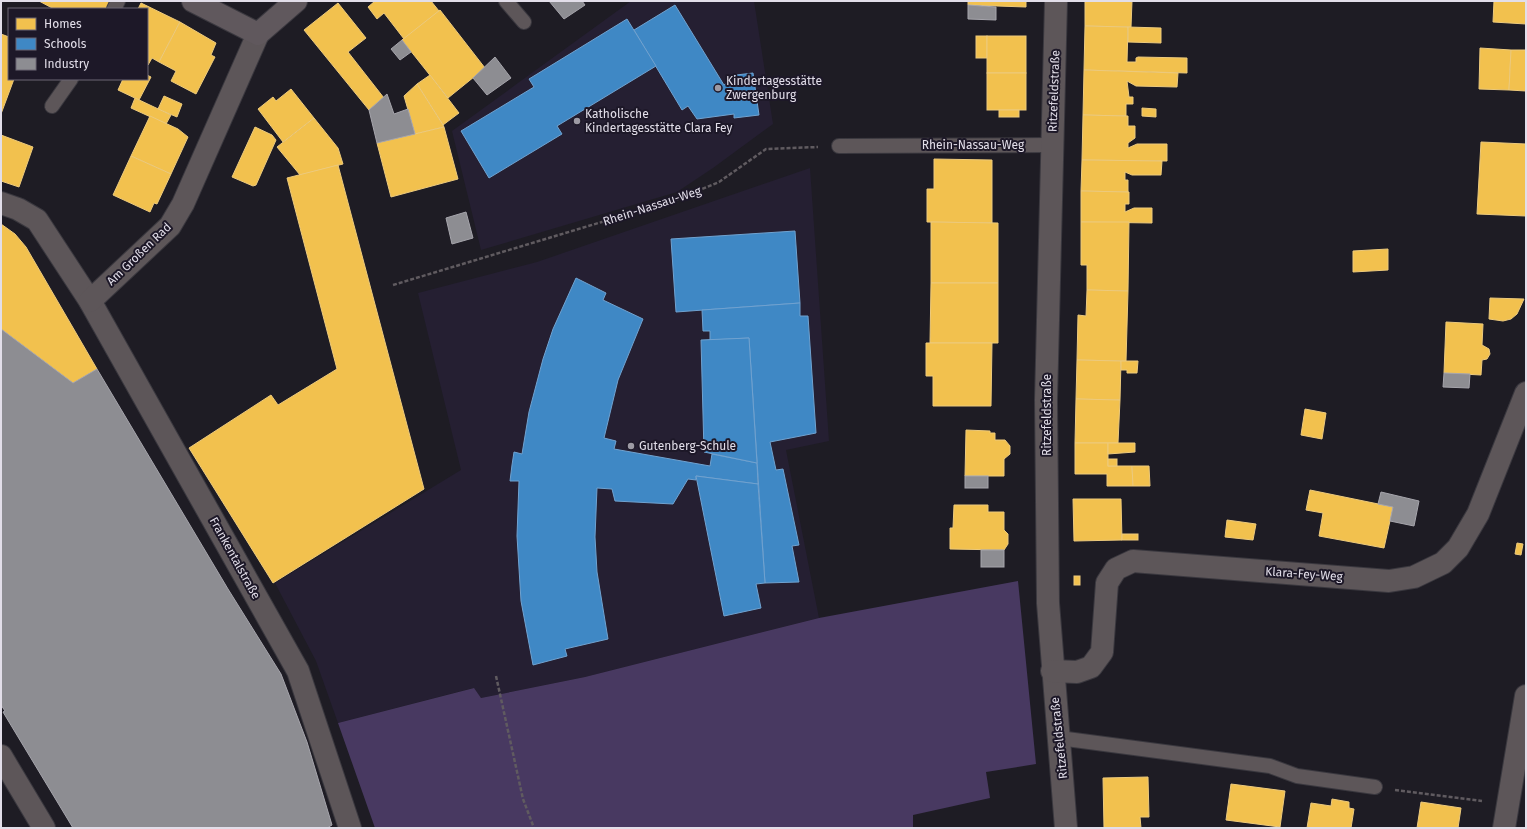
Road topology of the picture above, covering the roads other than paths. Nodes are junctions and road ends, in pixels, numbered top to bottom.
1 (193, 1) edge
2 (296, 1) edge
3 (506, 1) edge
4 (1056, 1) edge
5 (524, 22) dead end
6 (258, 34) junction
7 (70, 80) edge
8 (52, 106) dead end
9 (1052, 145) junction
10 (839, 146) road end
11 (1, 203) edge
12 (90, 301) junction
13 (1526, 393) edge
14 (1052, 671) junction
15 (1526, 696) edge
16 (1059, 738) junction
17 (1, 756) edge
18 (1520, 761) edge
19 (1375, 787) road end
20 (44, 828) edge
21 (350, 828) edge
22 (1066, 828) edge
23 (1504, 828) edge

1 - 6 street
2 - 6 street
3 - 5 lane
4 - 9 street, Ritzefeldstraße
6 - 12 street, Am Großen Rad
7 - 8 lane
9 - 10 lane, Rhein-Nassau-Weg
9 - 14 street, Ritzefeldstraße
11 - 12 street
12 - 21 street, Frankentalstraße
13 - 14 street, Klara-Fey-Weg
14 - 16 street, Ritzefeldstraße
15 - 18 street
16 - 19 lane
16 - 22 street, Ritzefeldstraße
17 - 20 street
18 - 23 street

